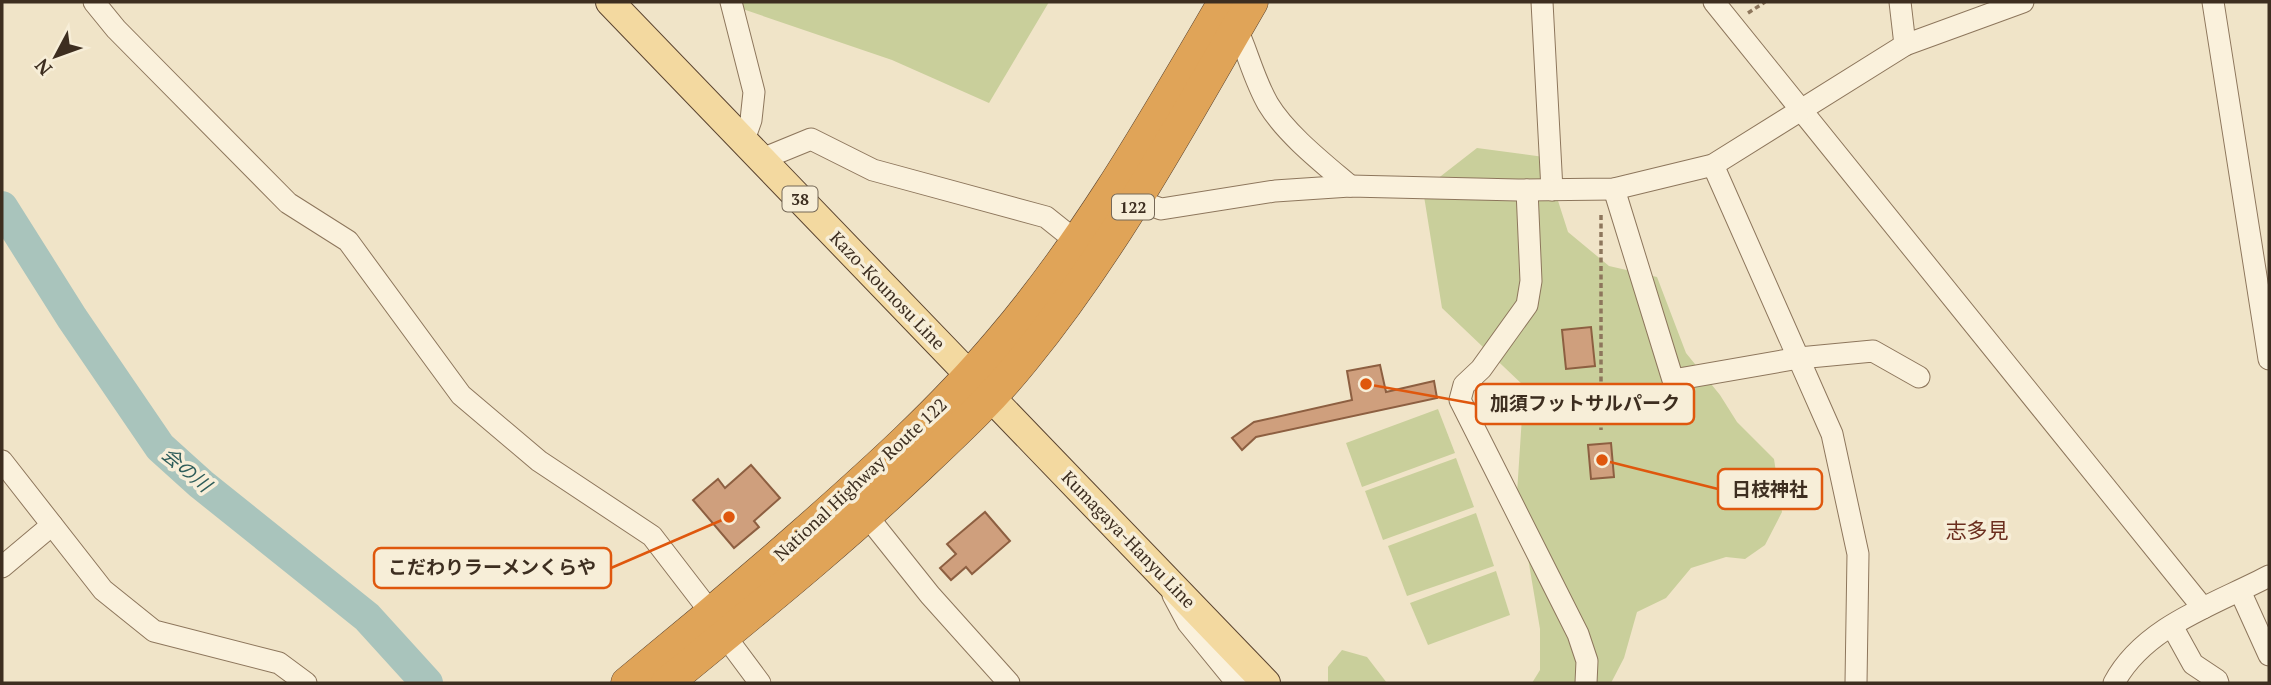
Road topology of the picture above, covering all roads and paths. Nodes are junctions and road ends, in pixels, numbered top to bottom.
1 (94, 2) edge
2 (610, 2) edge
3 (731, 2) edge
4 (1542, 2) edge
5 (1714, 2) edge
6 (1900, 2) edge
7 (2023, 2) edge
8 (2213, 2) edge
9 (1232, 7) edge
10 (1905, 45) junction
11 (1800, 111) junction
12 (753, 150) junction
13 (1713, 165) junction
14 (1350, 186) junction
15 (1607, 189) junction
16 (1527, 190) junction
17 (1552, 190) junction
18 (1137, 200) junction
19 (1076, 241) junction
20 (1799, 358) junction
21 (2269, 359) edge
22 (970, 374) junction
23 (1919, 377) dead end
24 (991, 397) junction
25 (1601, 430) dead end
26 (2, 461) edge
27 (867, 516) junction
28 (52, 525) junction
29 (2, 567) edge
30 (2269, 576) edge
31 (1165, 577) junction
32 (2241, 591) junction
33 (2203, 608) junction
34 (718, 625) junction
35 (2172, 626) junction
36 (2269, 655) edge
37 (306, 683) edge
38 (627, 683) edge
39 (667, 683) edge
40 (760, 683) edge
41 (1009, 683) edge
42 (1237, 683) edge
43 (1266, 683) edge
44 (1586, 683) edge
45 (1856, 683) edge
46 (2113, 683) edge
47 (2217, 683) edge

1 - 34 street
2 - 12 main road, Kazo-Kounosu Line / 38
3 - 12 street
4 - 17 street
5 - 11 street
6 - 10 street
7 - 10 street
8 - 21 street
9 - 14 street
9 - 18 highway, National Highway Route 122 / 122
9 - 19 highway, National Highway Route 122 / 122
10 - 11 street
11 - 13 street
11 - 33 street
12 - 19 street
12 - 22 main road, Kazo-Kounosu Line / 38
13 - 15 street
13 - 20 street
14 - 16 street
14 - 18 street
15 - 17 street
15 - 20 street
15 - 25 path
16 - 17 street
16 - 44 street
18 - 24 highway, National Highway Route 122 / 122
19 - 22 highway, National Highway Route 122 / 122
20 - 23 street
20 - 45 street
22 - 24 main road, Kazo-Kounosu Line / 38
22 - 34 highway, National Highway Route 122 / 122
24 - 27 highway, National Highway Route 122 / 122
24 - 31 main road, Kumagaya-Hanyu Line
26 - 28 street
27 - 34 highway, National Highway Route 122 / 122
27 - 41 street
28 - 29 street
28 - 37 street
30 - 32 street
31 - 42 street
31 - 43 main road, Kumagaya-Hanyu Line
32 - 33 street
32 - 36 street
33 - 35 street
34 - 38 highway, National Highway Route 122 / 122
34 - 39 highway, National Highway Route 122 / 122
34 - 40 street
35 - 46 street
35 - 47 street

